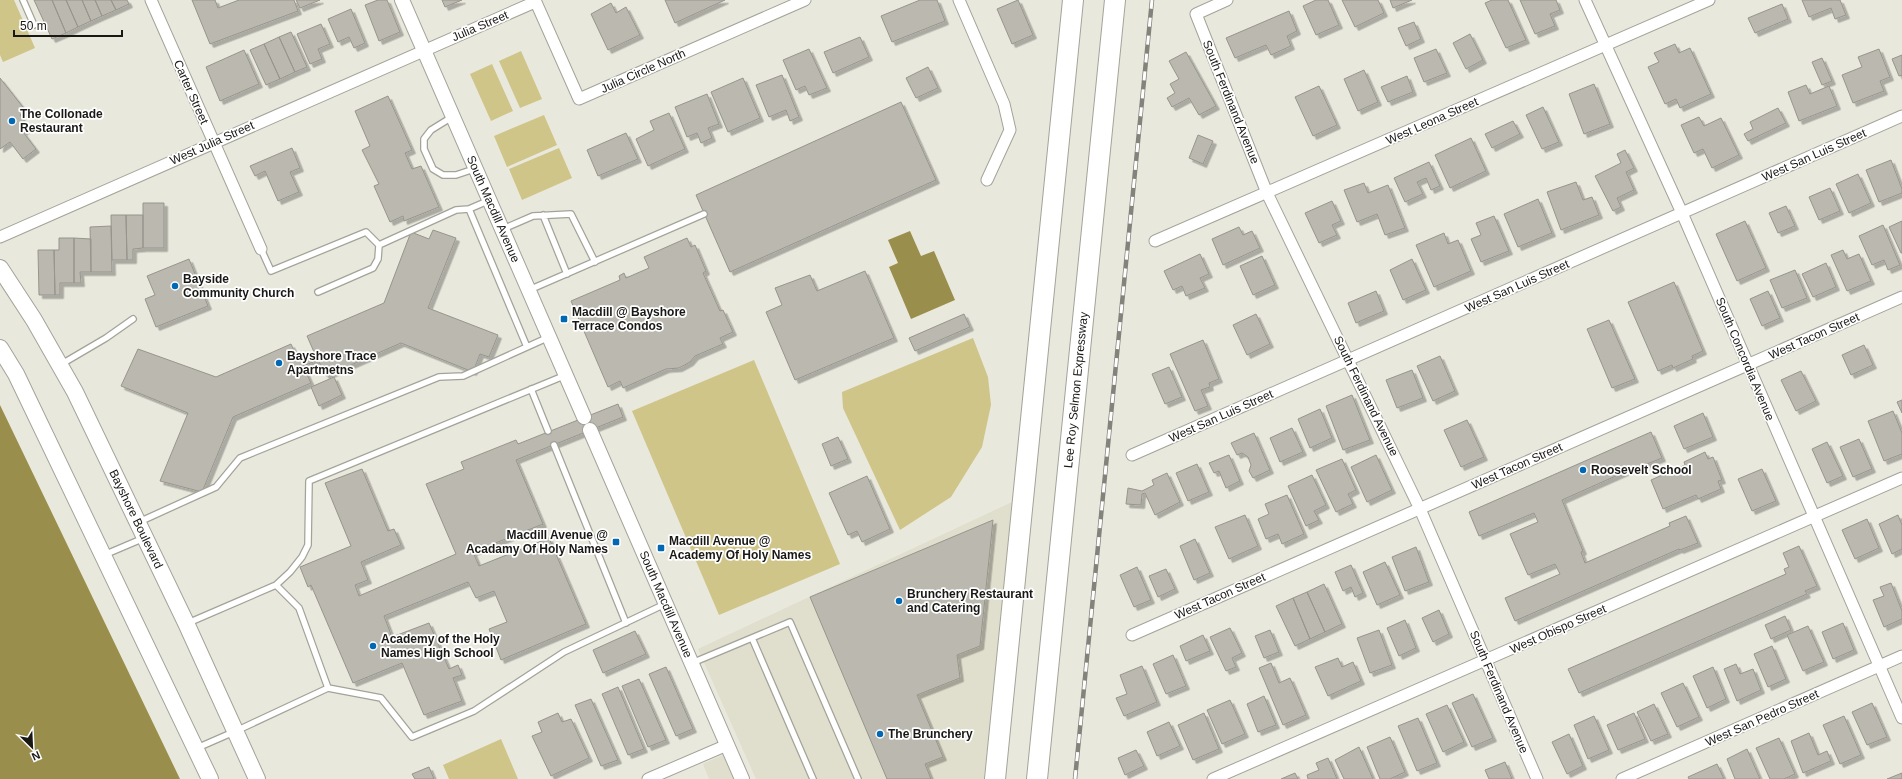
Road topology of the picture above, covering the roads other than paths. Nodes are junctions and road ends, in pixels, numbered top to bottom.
1 (23, 0) edge
2 (151, 0) edge
3 (402, 0) edge
4 (805, 0) edge
5 (959, 0) edge
6 (1073, 0) edge
7 (1115, 0) edge
8 (1227, 0) edge
9 (1585, 0) edge
10 (1709, 0) edge
11 (535, 1) edge
12 (34, 25) dead end
13 (1605, 45) junction
14 (425, 50) junction
15 (454, 116) junction
16 (1902, 116) edge
17 (213, 143) junction
18 (476, 168) junction
19 (987, 180) dead end
20 (1267, 193) junction
21 (490, 200) junction
22 (469, 209) junction
23 (1682, 213) junction
24 (704, 214) dead end
25 (543, 216) junction
26 (503, 229) junction
27 (0, 237) edge
28 (1155, 242) dead end
29 (379, 246) junction
30 (261, 249) joint
31 (595, 262) junction
32 (0, 268) edge
33 (567, 274) junction
34 (529, 290) junction
35 (318, 292) dead end
36 (1902, 297) edge
37 (133, 319) dead end
38 (550, 337) junction
39 (527, 347) junction
40 (0, 348) edge
41 (1348, 360) junction
42 (1748, 365) junction
43 (60, 366) junction
44 (566, 374) junction
45 (531, 389) junction
46 (548, 431) dead end
47 (554, 445) dead end
48 (1132, 455) dead end
49 (1902, 478) edge
50 (1420, 509) junction
51 (1814, 517) junction
52 (139, 522) junction
53 (145, 537) junction
54 (104, 556) junction
55 (276, 585) junction
56 (666, 604) junction
57 (186, 623) junction
58 (626, 623) junction
59 (1132, 635) dead end
60 (752, 638) junction
61 (1902, 656) edge
62 (1485, 660) junction
63 (691, 663) junction
64 (1880, 666) junction
65 (328, 688) junction
66 (1902, 718) edge
67 (236, 731) junction
68 (727, 745) junction
69 (196, 748) junction
70 (210, 779) edge
71 (257, 779) edge
72 (648, 779) edge
73 (742, 779) edge
74 (813, 779) edge
75 (858, 779) edge
76 (995, 779) edge
77 (1037, 779) edge
78 (1213, 779) edge
79 (1537, 779) edge
80 (1622, 779) edge

1 - 12 lane
2 - 17 street, Carter Street
3 - 14 street, South Macdill Avenue
4 - 11 street, Julia Circle North
5 - 19 street
6 - 76 highway
7 - 77 highway, Lee Roy Selmon Expressway
8 - 20 street, South Ferdinand Avenue
9 - 13 street, South Concordia Avenue
10 - 13 street, West Leona Street
11 - 14 street, Julia Street
13 - 20 street, West Leona Street
13 - 23 street, South Concordia Avenue
14 - 15 street, South Macdill Avenue
14 - 17 street, West Julia Street
15 - 18 street, South Macdill Avenue
15 - 18 lane
16 - 23 street, West San Luis Street
17 - 27 street, West Julia Street
17 - 30 street, Carter Street
18 - 21 street, South Macdill Avenue
20 - 28 street, West Leona Street
20 - 41 street, South Ferdinand Avenue
21 - 22 lane
21 - 26 street, South Macdill Avenue
22 - 29 lane
22 - 39 lane
23 - 41 street, West San Luis Street
23 - 42 street, South Concordia Avenue
24 - 31 lane
25 - 26 lane
25 - 31 lane
25 - 33 lane
26 - 34 street, South Macdill Avenue
29 - 30 lane
29 - 35 lane
31 - 33 lane
32 - 43 main road, Bayshore Boulevard
33 - 34 lane
34 - 38 street, South Macdill Avenue
36 - 42 street, West Tacon Street
37 - 43 lane
38 - 39 lane
38 - 44 street, South Macdill Avenue
39 - 52 lane
40 - 54 main road
41 - 48 street, West San Luis Street
41 - 50 street, South Ferdinand Avenue
42 - 50 street, West Tacon Street
42 - 51 street, South Concordia Avenue
43 - 52 main road, Bayshore Boulevard
44 - 45 lane
44 - 56 street, South Macdill Avenue
45 - 46 lane
45 - 55 lane
47 - 58 lane
49 - 51 street, West Obispo Street
50 - 59 street, West Tacon Street
50 - 62 street, South Ferdinand Avenue
51 - 62 street, West Obispo Street
51 - 64 street, South Concordia Avenue
52 - 53 main road, Bayshore Boulevard
53 - 54 lane
53 - 57 main road, Bayshore Boulevard
54 - 69 main road
55 - 57 lane
55 - 65 lane
56 - 58 lane
56 - 63 street, South Macdill Avenue
57 - 67 main road, Bayshore Boulevard
58 - 65 lane
60 - 63 lane
60 - 74 lane
60 - 75 lane
61 - 64 street, West San Pedro Street
62 - 78 street, West Obispo Street
62 - 79 street, South Ferdinand Avenue
63 - 68 street, South Macdill Avenue
64 - 66 street, South Concordia Avenue
64 - 80 street, West San Pedro Street
65 - 67 lane
67 - 69 lane
67 - 71 main road, Bayshore Boulevard
68 - 72 street
68 - 73 street, South Macdill Avenue
69 - 70 main road

